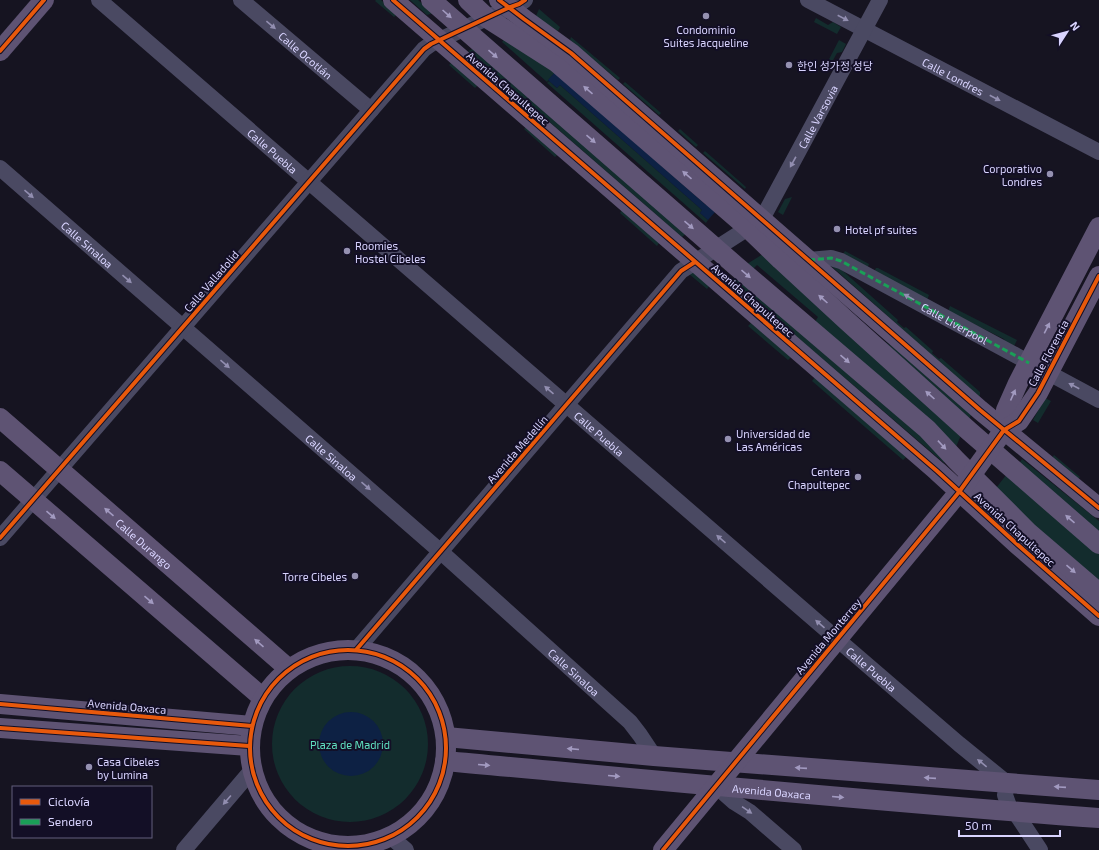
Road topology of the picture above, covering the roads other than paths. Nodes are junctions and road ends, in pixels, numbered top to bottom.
1 (44, 0) edge
2 (99, 0) edge
3 (241, 0) edge
4 (393, 0) edge
5 (431, 0) edge
6 (468, 0) edge
7 (808, 0) edge
8 (880, 0) edge
9 (511, 3) edge
10 (487, 18) junction
11 (463, 29) junction
12 (865, 30) junction
13 (439, 40) junction
14 (0, 51) edge
15 (371, 110) junction
16 (654, 136) junction
17 (1099, 152) edge
18 (0, 168) edge
19 (309, 182) junction
20 (755, 224) junction
21 (1099, 227) edge
22 (716, 248) junction
23 (809, 260) junction
24 (695, 262) junction
25 (1099, 276) edge
26 (847, 321) junction
27 (183, 327) junction
28 (906, 344) junction
29 (1029, 363) junction
30 (1048, 373) junction
31 (1099, 400) edge
32 (567, 405) junction
33 (0, 418) edge
34 (1004, 430) junction
35 (990, 449) junction
36 (60, 469) junction
37 (0, 471) edge
38 (971, 475) junction
39 (959, 492) junction
40 (33, 500) junction
41 (1099, 508) edge
42 (0, 538) edge
43 (1099, 544) edge
44 (441, 552) junction
45 (1099, 593) edge
46 (1099, 616) edge
47 (837, 639) junction
48 (356, 650) junction
49 (289, 669) junction
50 (263, 698) junction
51 (0, 704) edge
52 (252, 726) junction
53 (0, 728) edge
54 (446, 737) junction
55 (250, 746) junction
56 (654, 756) junction
57 (445, 761) junction
58 (736, 762) junction
59 (252, 770) junction
60 (1007, 783) junction
61 (716, 786) junction
62 (1099, 790) edge
63 (1015, 812) junction
64 (1099, 818) edge
65 (399, 844) edge
66 (184, 850) edge
67 (663, 850) edge
68 (794, 850) edge
69 (1040, 850) edge

1 - 14 main road
2 - 19 street, Calle Puebla
3 -> 15 street, Calle Ocotlán
4 - 13 main road, Avenida Chapultepec
5 -> 11 main road, Avenida Chapultepec
6 - 10 main road
7 -> 12 street, Calle Londres
8 - 12 street, Calle Varsovia
9 - 10 street, Calle Valladolid
9 - 16 main road
10 - 11 street, Calle Valladolid
16 -> 10 main road
11 - 13 street, Calle Valladolid
11 -> 22 main road, Avenida Chapultepec
12 -> 17 street, Calle Londres
12 -> 20 street, Calle Varsovia
13 - 15 street, Calle Valladolid
13 - 24 main road, Avenida Chapultepec
15 - 19 street, Calle Valladolid
20 -> 16 main road
18 -> 27 street, Calle Sinaloa
19 - 27 street, Calle Valladolid
32 -> 19 street, Calle Puebla
20 - 22 street, Avenida Medellín
20 - 23 main road
26 -> 20 main road
29 -> 21 main road, Calle Florencia
22 - 24 street, Avenida Medellín
22 -> 38 main road, Avenida Chapultepec
23 - 28 main road
29 -> 23 street, Calle Liverpool
24 - 32 street, Avenida Medellín
24 - 39 main road, Avenida Chapultepec
25 - 30 main road, Calle Florencia
26 - 28 main road
35 -> 26 main road
27 - 36 street, Calle Valladolid
27 -> 44 street, Calle Sinaloa
28 - 34 main road
29 - 30 street, Calle Liverpool
34 -> 29 main road, Calle Florencia
31 -> 30 street, Calle Liverpool
30 - 34 main road, Calle Florencia
32 - 44 street, Avenida Medellín
47 -> 32 street, Calle Puebla
33 - 36 main road, Calle Durango
34 - 35 main road, Avenida Monterrey
34 - 41 main road
35 - 38 main road, Avenida Monterrey
43 -> 35 main road
36 - 40 street, Calle Valladolid
49 -> 36 main road, Calle Durango
37 - 40 main road
38 - 39 main road, Avenida Monterrey
38 -> 45 main road, Avenida Chapultepec
39 - 46 main road, Avenida Chapultepec
39 - 47 main road, Avenida Monterrey
40 - 42 street, Calle Valladolid
40 -> 50 main road
44 - 48 street, Avenida Medellín
44 - 56 street, Calle Sinaloa
47 - 58 main road, Avenida Monterrey
60 -> 47 street, Calle Puebla
48 - 49 main road
48 - 54 main road
49 - 50 main road
50 - 52 main road
51 - 52 main road, Avenida Oaxaca
52 - 55 main road
53 - 55 main road
56 -> 54 main road
54 - 57 main road
55 - 59 main road
56 - 58 main road
57 -> 61 main road, Avenida Oaxaca
57 - 65 main road
60 -> 58 main road
58 - 61 main road, Avenida Monterrey
59 - 65 main road
59 -> 66 street
62 -> 60 main road
60 - 63 street
61 -> 63 main road, Avenida Oaxaca
61 - 67 main road, Avenida Monterrey
61 -> 68 street
63 - 64 main road, Avenida Oaxaca
63 - 69 street

